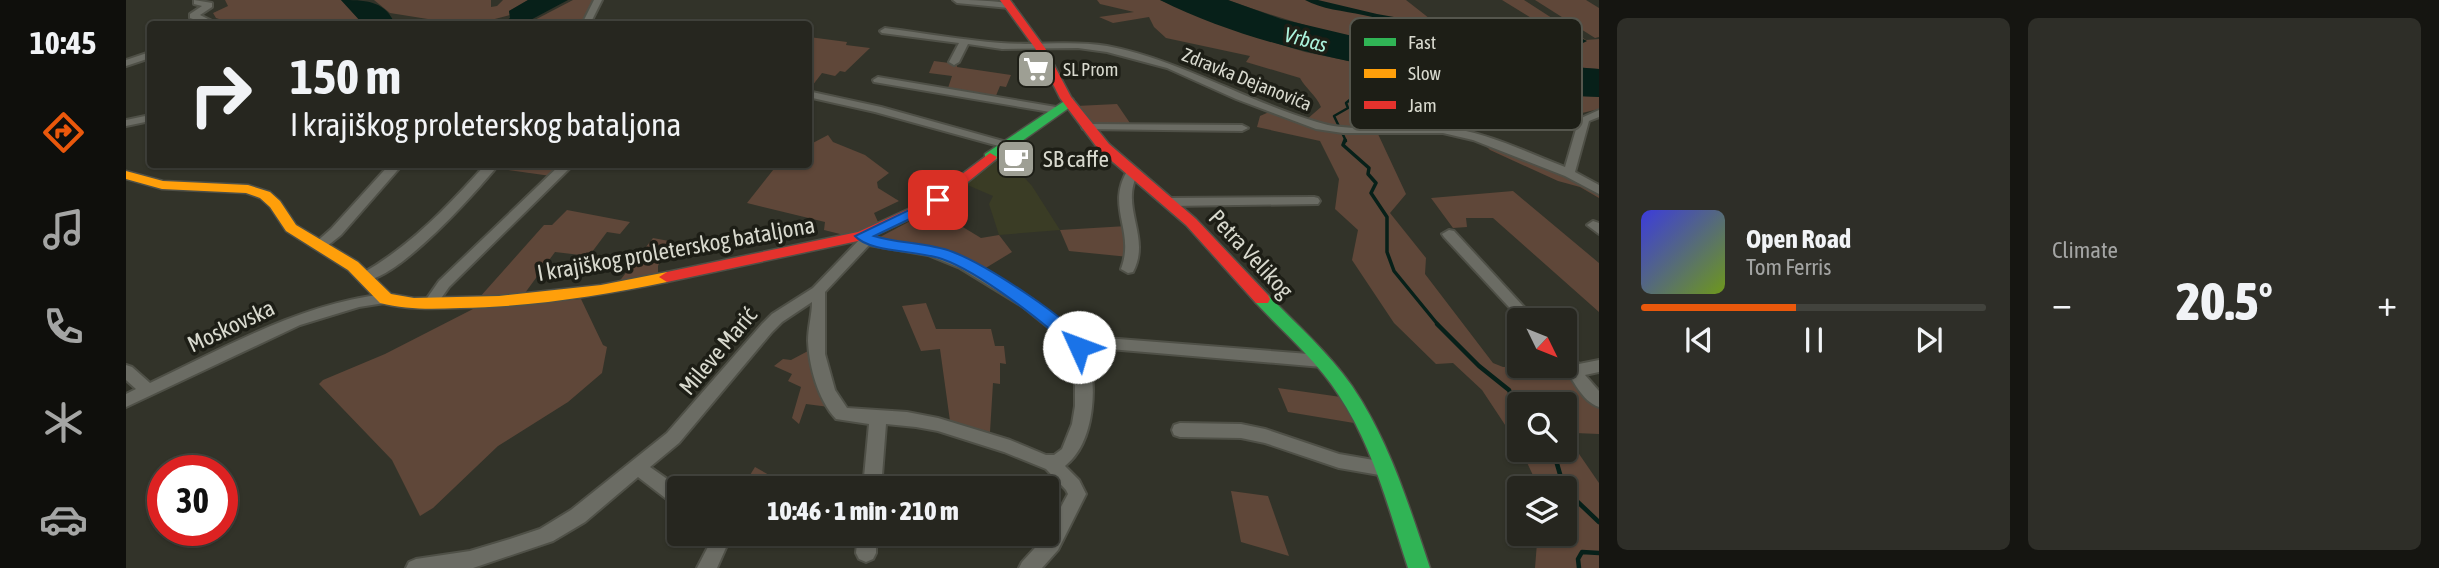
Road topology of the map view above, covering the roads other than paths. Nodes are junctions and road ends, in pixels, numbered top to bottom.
1 (597, 0) edge
2 (957, 0) edge
3 (197, 2) dead end
4 (1007, 3) edge
5 (206, 21) edge
6 (586, 21) edge
7 (885, 31) dead end
8 (964, 42) junction
9 (1040, 48) junction
10 (147, 56) edge
11 (954, 62) dead end
12 (126, 63) edge
13 (878, 80) dead end
14 (812, 96) dead end
15 (1062, 106) junction
16 (1599, 113) edge
17 (147, 119) edge
18 (126, 123) edge
19 (1582, 126) edge
20 (1087, 127) junction
21 (1242, 128) dead end
22 (1350, 129) edge
23 (1424, 130) edge
24 (1581, 130) edge
25 (1006, 145) junction
26 (393, 168) edge
27 (489, 168) edge
28 (564, 168) edge
29 (1133, 171) junction
30 (1569, 173) junction
31 (126, 175) edge
32 (1599, 190) edge
33 (1314, 201) dead end
34 (1170, 202) junction
35 (1450, 234) dead end
36 (864, 238) junction
37 (321, 244) junction
38 (1128, 269) dead end
39 (370, 282) junction
40 (818, 291) junction
41 (386, 299) junction
42 (359, 302) junction
43 (430, 304) junction
44 (1518, 308) edge
45 (1076, 341) junction
46 (1322, 362) junction
47 (1577, 365) edge
48 (1599, 366) edge
49 (126, 371) edge
50 (1577, 377) edge
51 (148, 390) junction
52 (126, 401) edge
53 (1599, 401) edge
54 (878, 419) junction
55 (1180, 430) dead end
56 (1050, 463) junction
57 (639, 468) junction
58 (1385, 469) junction
59 (873, 476) edge
60 (667, 489) edge
61 (718, 546) edge
62 (468, 564) edge
63 (416, 568) edge
64 (707, 568) edge
65 (1029, 568) edge
66 (1419, 568) edge

1 - 6 street
2 - 4 street
3 - 5 street
4 - 9 street, Petra Velikog
7 - 8 street, Zdravka Dejanovića
8 - 9 street, Zdravka Dejanovića
8 - 11 street
9 - 15 street, Petra Velikog
9 - 22 street, Zdravka Dejanovića
10 - 12 street
13 - 15 street
14 - 25 street
15 - 20 street, Petra Velikog
15 - 25 street, I krajiškog proleterskog bataljona
16 - 19 street
17 - 18 street
20 - 21 street
20 - 29 street, Petra Velikog
23 - 30 street, Zdravka Dejanovića
24 - 30 street
25 - 36 street, I krajiškog proleterskog bataljona
26 - 37 street
27 - 39 street
28 - 43 street
29 - 34 street, Petra Velikog
29 - 38 street
30 - 32 street, Zdravka Dejanovića
31 - 37 street
33 - 34 street
34 - 46 street, Petra Velikog
35 - 44 street
36 - 40 street, Mileve Marić
36 - 43 street, I krajiškog proleterskog bataljona
36 - 45 street
37 - 39 street
39 - 41 street
39 - 42 street
40 - 54 street
40 - 57 street, Mileve Marić
41 - 42 street, Moskovska
41 - 43 street, I krajiškog proleterskog bataljona
42 - 51 street, Moskovska
45 - 46 street
45 - 56 street
46 - 58 street, Petra Velikog
47 - 48 street
49 - 51 street
50 - 53 street
51 - 52 street, Moskovska
54 - 56 street
54 - 59 street
55 - 58 street
56 - 65 street
57 - 60 street
57 - 62 street, Mileve Marić
58 - 66 street, Petra Velikog
61 - 64 street
62 - 63 street, Mileve Marić

